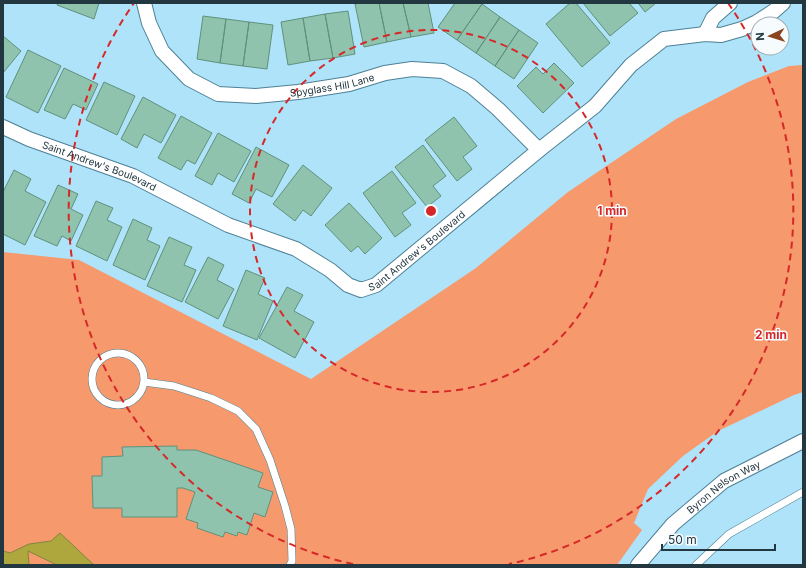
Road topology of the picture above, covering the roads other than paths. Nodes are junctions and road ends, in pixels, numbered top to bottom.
1 (144, 3) edge
2 (730, 3) edge
3 (775, 6) edge
4 (705, 34) junction
5 (3, 128) edge
6 (539, 150) junction
7 (144, 382) junction
8 (803, 441) edge
9 (803, 492) edge
10 (290, 565) edge
11 (638, 565) edge
12 (696, 565) edge

1 - 6 street, Spyglass Hill Lane
2 - 4 street
3 - 4 street, Saint Andrew's Boulevard
4 - 6 street, Saint Andrew's Boulevard
5 - 6 street, Saint Andrew's Boulevard
7 - 7 lane
7 - 10 lane
8 - 11 street, Byron Nelson Way
9 - 12 lane

